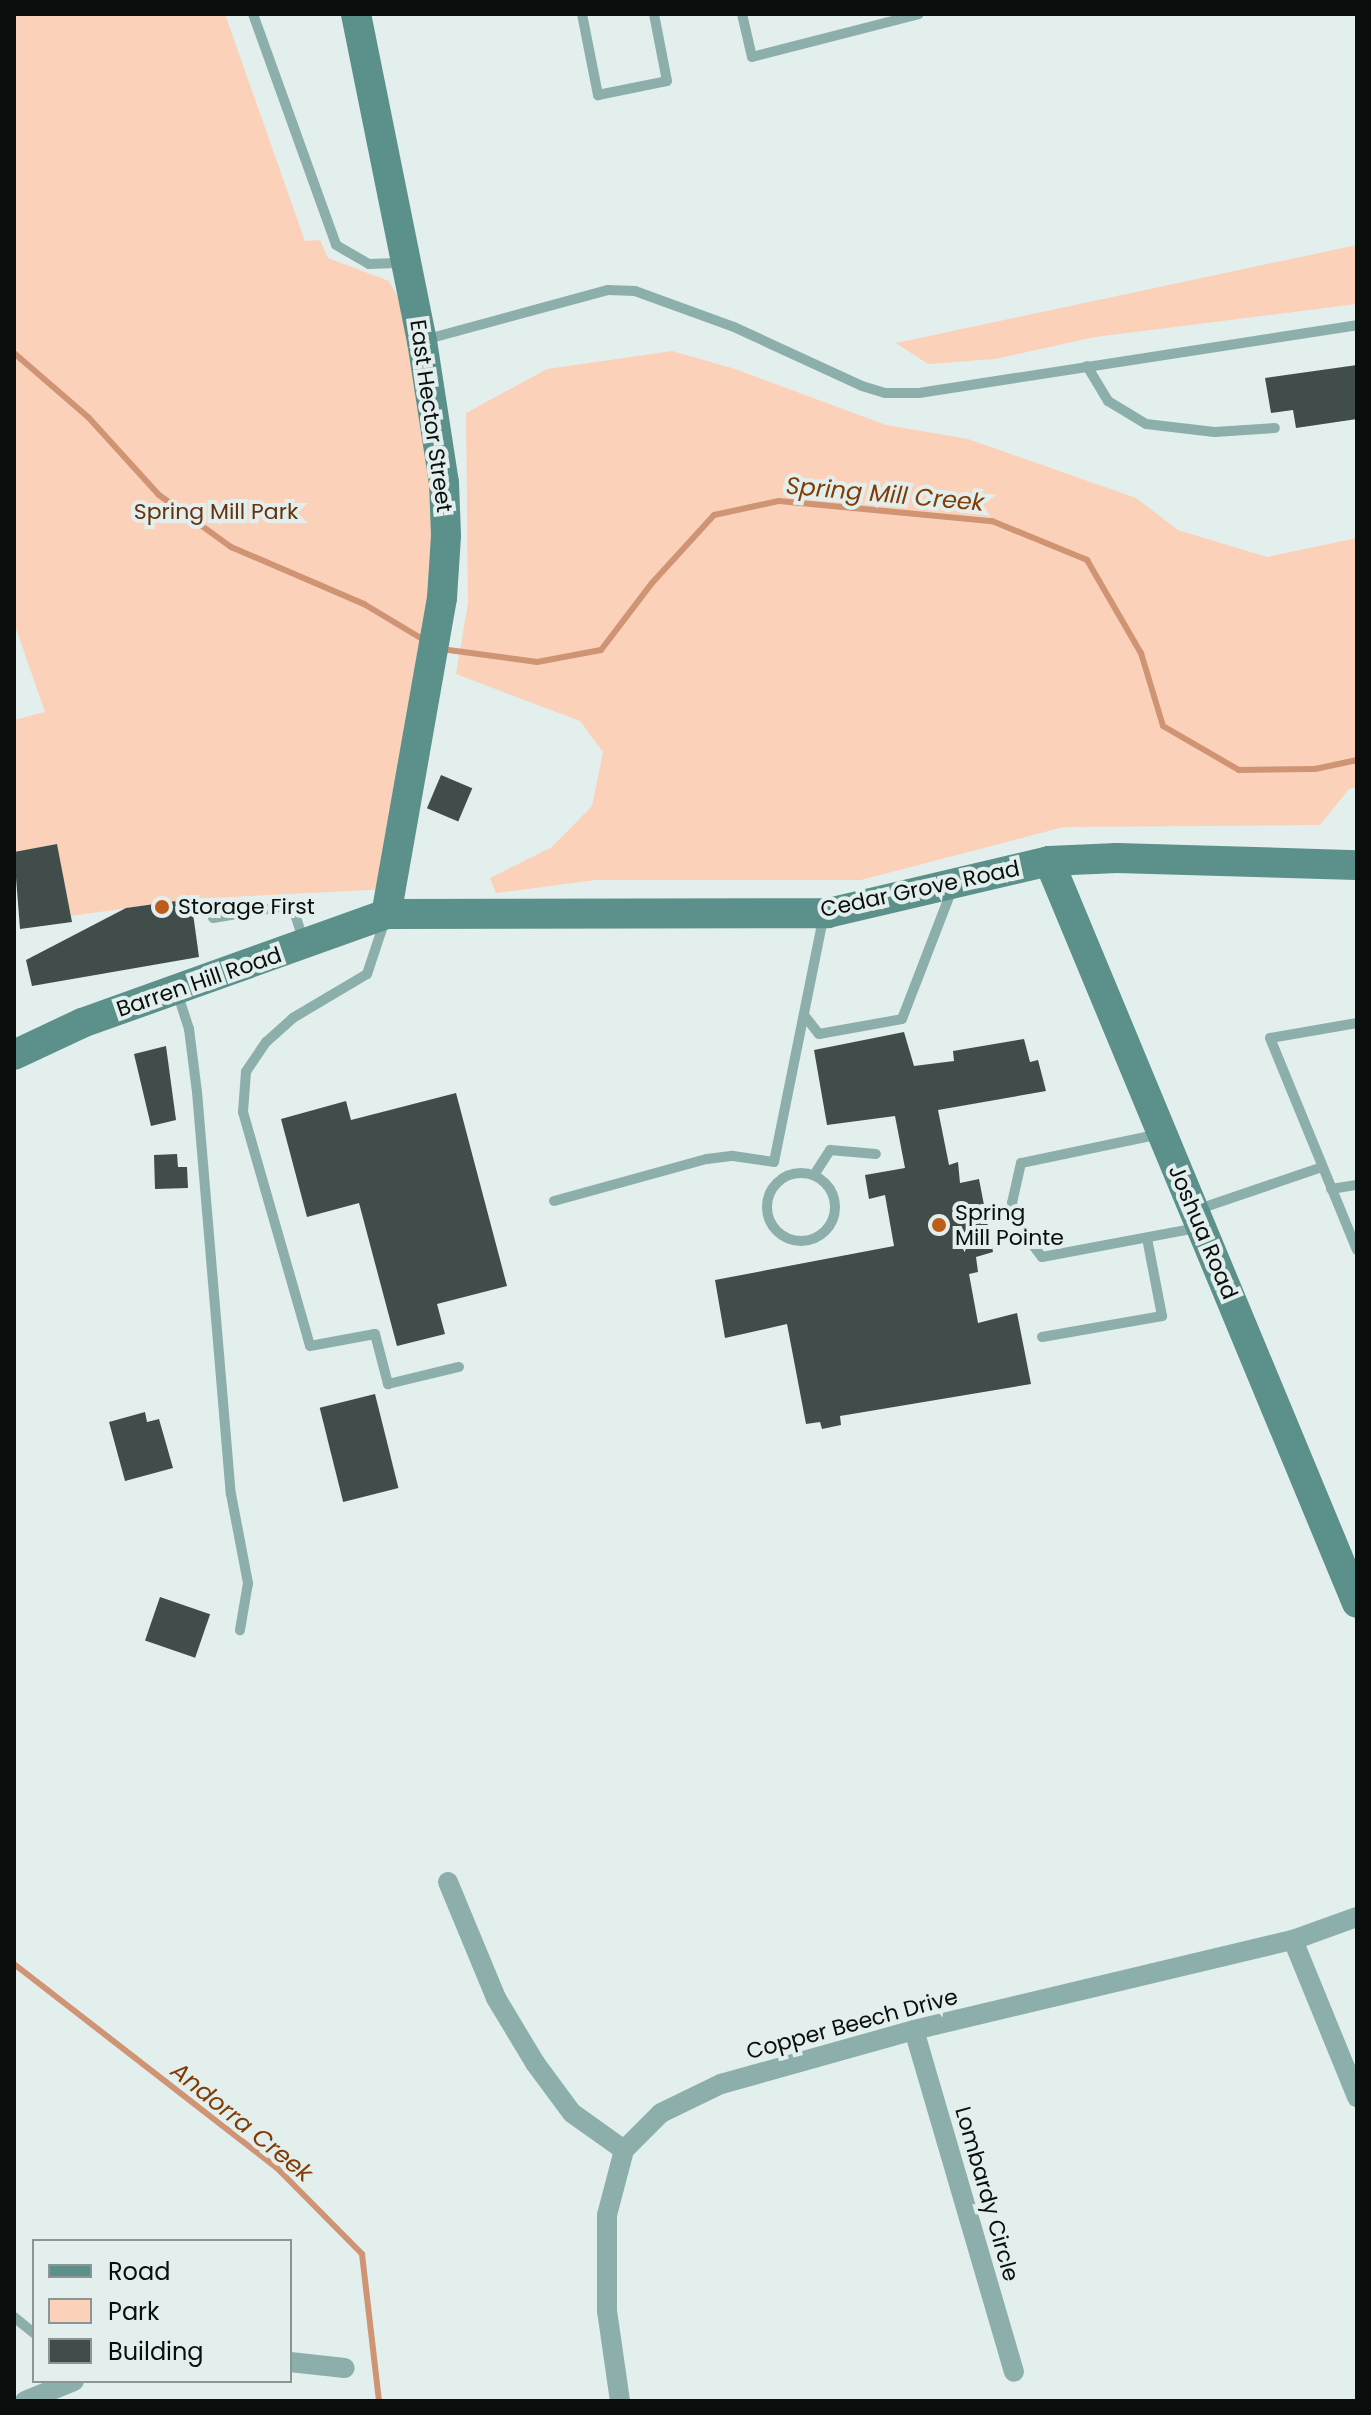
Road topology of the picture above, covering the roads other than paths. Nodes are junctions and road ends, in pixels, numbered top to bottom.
1 (253, 14) edge
2 (356, 14) edge
3 (582, 14) edge
4 (654, 14) edge
5 (742, 14) edge
6 (919, 14) edge
7 (406, 263) junction
8 (1357, 325) edge
9 (422, 341) junction
10 (1087, 366) junction
11 (1275, 428) dead end
12 (1049, 861) junction
13 (1357, 865) edge
14 (954, 884) junction
15 (824, 913) junction
16 (386, 914) junction
17 (213, 918) dead end
18 (304, 944) junction
19 (176, 990) junction
20 (804, 1015) junction
21 (1357, 1023) edge
22 (14, 1055) edge
23 (1162, 1134) junction
24 (876, 1154) dead end
25 (774, 1162) junction
26 (1322, 1167) junction
27 (814, 1175) junction
28 (783, 1177) junction
29 (1357, 1185) edge
30 (1331, 1189) junction
31 (554, 1201) dead end
32 (1198, 1219) junction
33 (1147, 1238) junction
34 (1357, 1250) edge
35 (1042, 1337) dead end
36 (459, 1367) dead end
37 (1357, 1603) edge
38 (240, 1630) dead end
39 (448, 1882) dead end
40 (1357, 1917) edge
41 (1293, 1940) junction
42 (914, 2030) junction
43 (1357, 2097) edge
44 (624, 2150) junction
45 (14, 2317) edge
46 (32, 2331) edge
47 (292, 2362) edge
48 (345, 2368) dead end
49 (1014, 2372) dead end
50 (66, 2383) edge
51 (25, 2401) edge
52 (620, 2401) edge

1 - 7 lane
2 - 7 main road, East Hector Street
3 - 4 lane
5 - 6 lane
7 - 9 main road, East Hector Street
8 - 10 lane
9 - 10 lane
9 - 16 main road, East Hector Street
10 - 11 lane
12 - 13 main road, Cedar Grove Road
12 - 14 main road, Cedar Grove Road
12 - 23 main road, Joshua Road
14 - 15 main road, Cedar Grove Road
14 - 20 lane
15 - 16 main road, Cedar Grove Road
15 - 20 lane
16 - 18 main road, Barren Hill Road
16 - 36 lane
17 - 18 lane
18 - 19 main road, Barren Hill Road
19 - 22 main road, Barren Hill Road
19 - 38 lane
20 - 25 lane
21 - 26 lane
23 - 32 main road, Joshua Road
23 - 33 lane
24 - 27 lane
25 - 28 lane
25 - 31 lane
26 - 30 lane
26 - 32 lane
27 - 28 lane
27 - 28 lane
29 - 30 lane
30 - 34 lane
32 - 33 lane
32 - 37 main road, Joshua Road
33 - 35 lane
39 - 44 street
40 - 41 street, Copper Beech Drive
41 - 42 street, Copper Beech Drive
41 - 43 street
42 - 44 street, Copper Beech Drive
42 - 49 street, Lombardy Circle
44 - 52 street
45 - 46 lane
47 - 48 street
50 - 51 street

